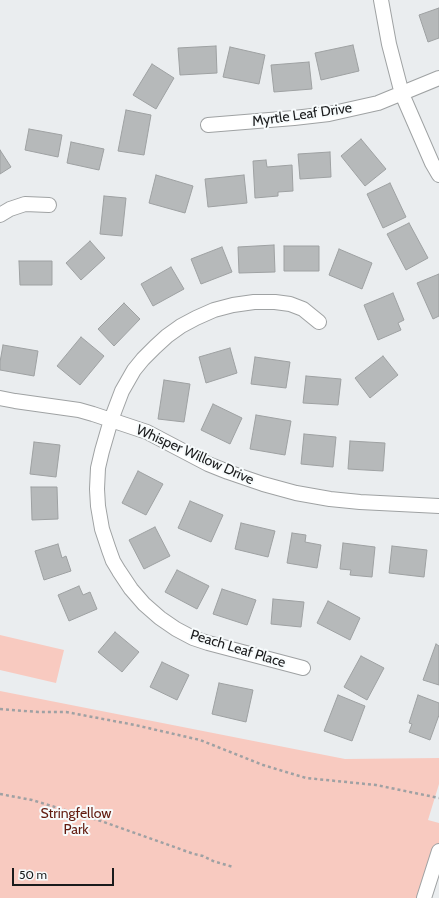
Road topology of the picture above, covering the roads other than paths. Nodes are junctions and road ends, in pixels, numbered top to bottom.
1 (381, 0) edge
2 (439, 78) edge
3 (402, 94) junction
4 (208, 125) dead end
5 (439, 175) edge
6 (49, 205) dead end
7 (0, 215) edge
8 (319, 322) dead end
9 (0, 398) edge
10 (111, 420) junction
11 (439, 506) edge
12 (303, 668) dead end
13 (439, 851) edge
14 (424, 898) edge

1 - 3 street
2 - 3 street, Myrtle Leaf Drive
3 - 4 street, Myrtle Leaf Drive
3 - 5 street
6 - 7 street
8 - 10 street, Peach Leaf Place
9 - 10 street, Whisper Willow Drive
10 - 11 street, Whisper Willow Drive
10 - 12 street, Peach Leaf Place
13 - 14 street

